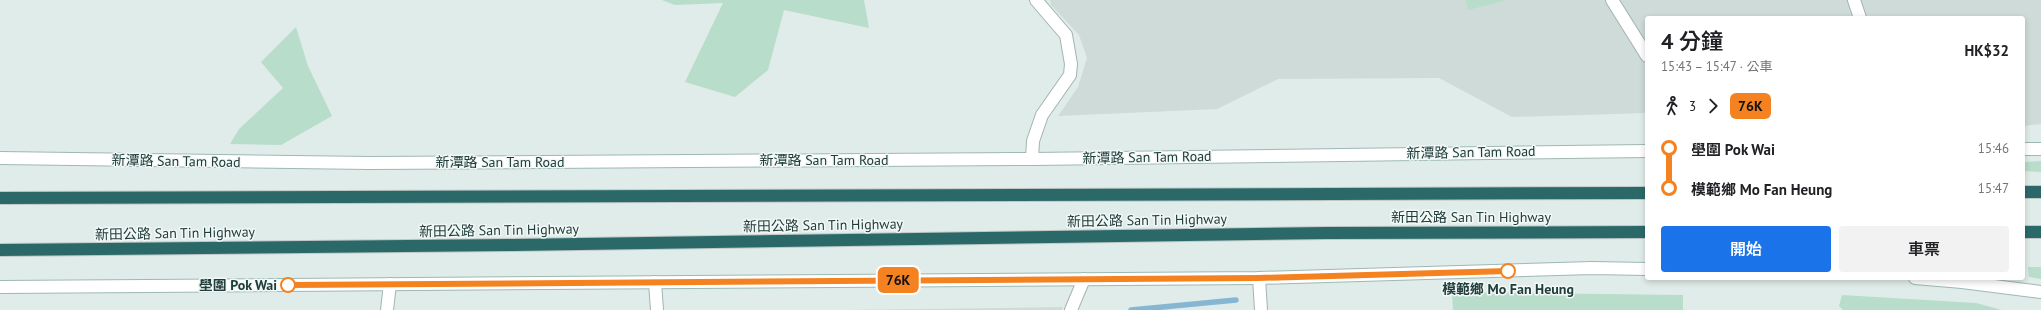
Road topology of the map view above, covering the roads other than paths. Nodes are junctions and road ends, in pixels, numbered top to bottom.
1 (1036, 0) edge
2 (1612, 0) edge
3 (1854, 0) edge
4 (1859, 16) edge
5 (1645, 53) edge
6 (2025, 149) edge
7 (2041, 149) edge
8 (1645, 151) edge
9 (0, 158) edge
10 (1032, 159) junction
11 (2025, 192) edge
12 (2041, 192) edge
13 (1645, 193) edge
14 (0, 198) edge
15 (1645, 232) edge
16 (2025, 232) edge
17 (2041, 232) edge
18 (0, 250) edge
19 (1645, 269) edge
20 (1258, 278) junction
21 (1084, 279) junction
22 (1938, 280) edge
23 (655, 282) junction
24 (390, 284) junction
25 (0, 287) edge
26 (2041, 292) edge
27 (388, 310) edge
28 (657, 310) edge
29 (1071, 310) edge
30 (1261, 310) edge

1 - 10 street
2 - 5 street
3 - 4 street
6 - 7 street
8 - 10 street, 新潭路 San Tam Road
9 - 10 street, 新潭路 San Tam Road
11 - 12 highway
13 - 14 highway, 新田公路 San Tin Highway
15 - 18 highway, 新田公路 San Tin Highway
16 - 17 highway
19 - 20 street
20 - 21 street
20 - 30 street
21 - 23 street
21 - 29 street
22 - 26 street
23 - 24 street
23 - 28 street
24 - 25 street
24 - 27 street

